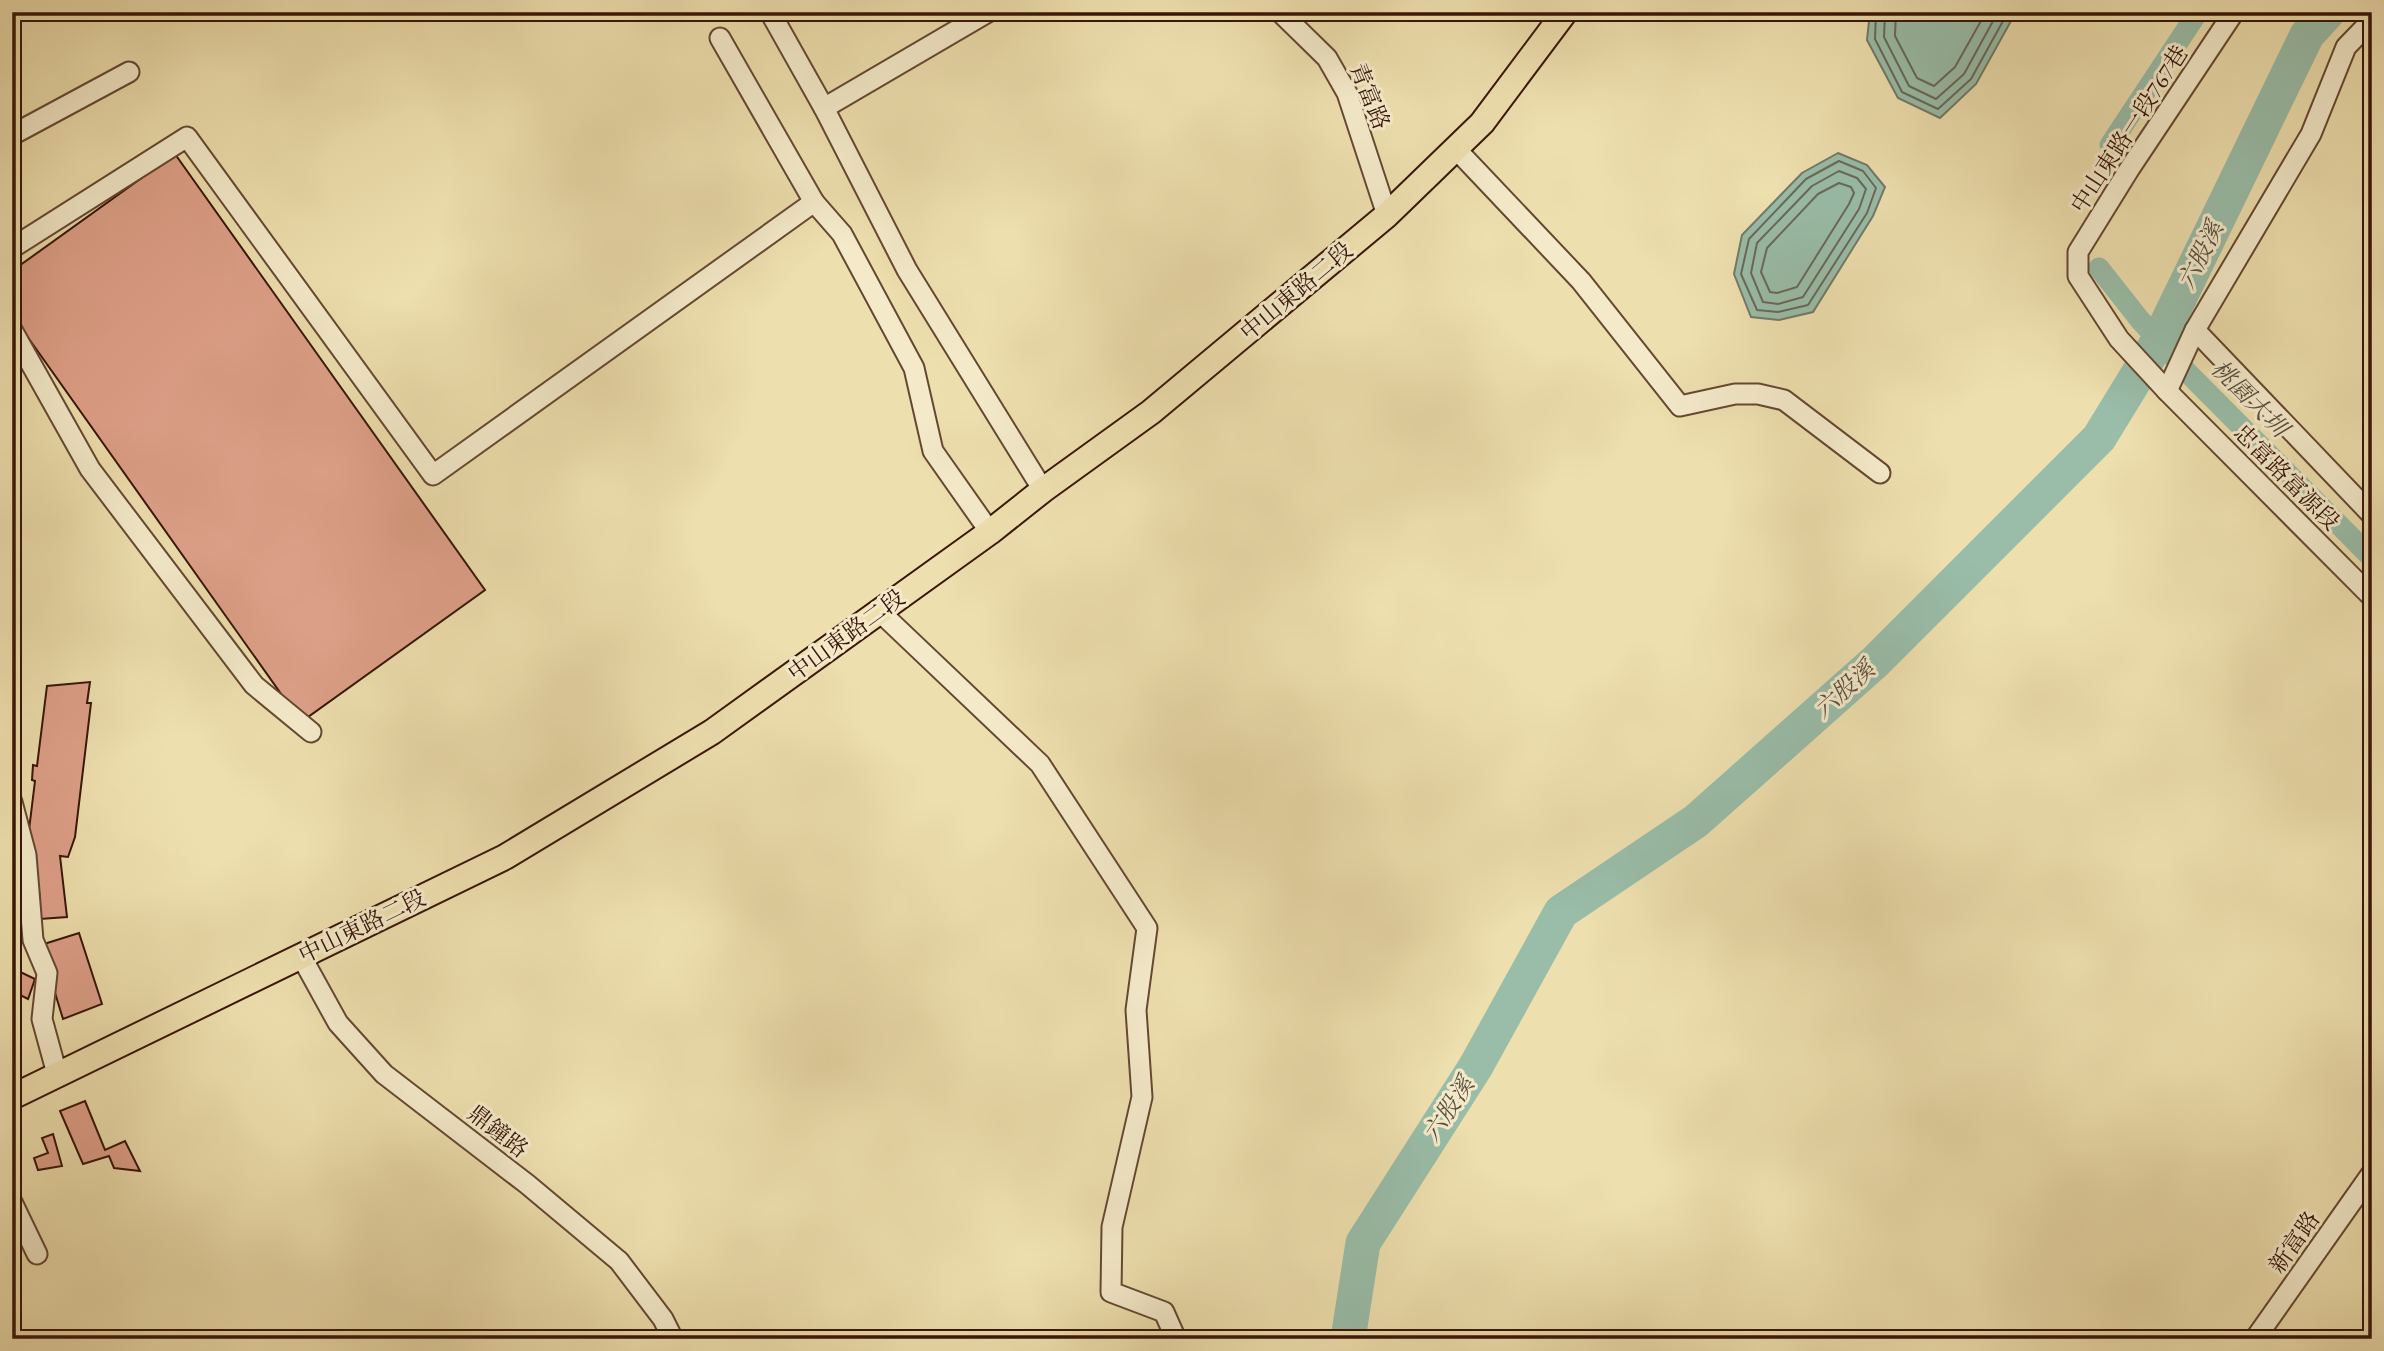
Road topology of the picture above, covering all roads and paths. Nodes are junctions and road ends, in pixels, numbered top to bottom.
1 (770, 12) edge
2 (988, 12) edge
3 (1280, 12) edge
4 (1565, 12) edge
5 (2234, 12) edge
6 (2372, 20) edge
7 (720, 38) dead end
8 (128, 72) dead end
9 (824, 108) junction
10 (12, 135) edge
11 (1456, 149) junction
12 (814, 202) junction
13 (1387, 215) junction
14 (12, 248) edge
15 (12, 330) edge
16 (2195, 330) junction
17 (2119, 339) joint
18 (2166, 391) junction
19 (1880, 473) dead end
20 (1043, 490) junction
21 (2372, 515) edge
22 (990, 532) junction
23 (2372, 597) edge
24 (879, 611) junction
25 (311, 732) dead end
26 (12, 802) edge
27 (301, 956) junction
28 (57, 1074) junction
29 (12, 1097) edge
30 (2372, 1173) edge
31 (12, 1202) edge
32 (37, 1254) dead end
33 (673, 1339) edge
34 (1176, 1339) edge
35 (2255, 1339) edge

1 - 9 street
2 - 9 street
3 - 13 street, 青富路
4 - 11 main road, 中山東路二段
5 - 17 street, 中山東路一段767巷
6 - 16 street
7 - 12 street
8 - 10 street
9 - 20 street
11 - 13 main road, 中山東路二段
11 - 19 street
12 - 14 street
12 - 22 street
13 - 20 main road, 中山東路二段
15 - 25 street
16 - 18 street
16 - 21 street
17 - 18 street, 忠富路富源段
18 - 23 street, 忠富路富源段
20 - 22 main road, 中山東路二段
22 - 24 main road, 中山東路二段
24 - 27 main road, 中山東路二段
24 - 34 street
26 - 28 street
27 - 28 main road, 中山東路二段
27 - 33 street, 鼎鐘路
28 - 29 main road, 中山東路二段
30 - 35 street, 新富路
31 - 32 street

